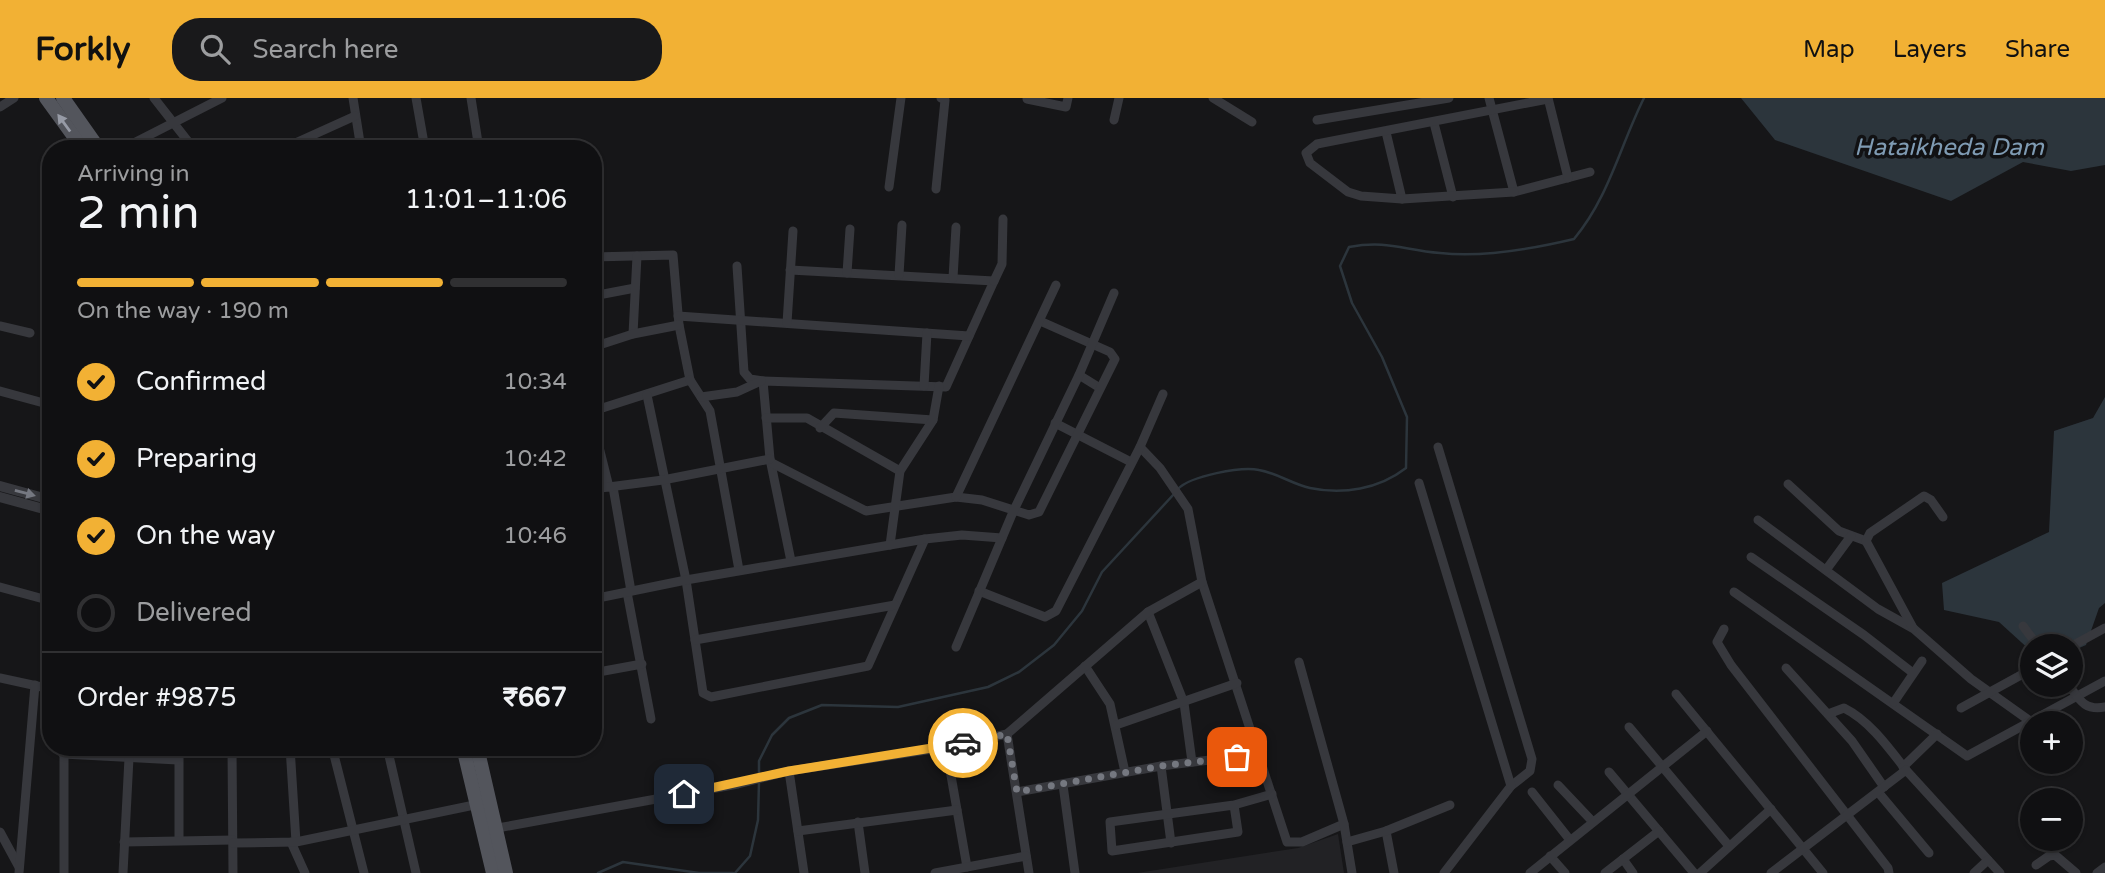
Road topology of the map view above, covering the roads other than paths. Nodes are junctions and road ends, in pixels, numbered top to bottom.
1 (14, 98) edge
2 (46, 98) edge
3 (63, 98) edge
4 (154, 98) edge
5 (222, 98) edge
6 (353, 98) edge
7 (416, 98) edge
8 (471, 98) edge
9 (901, 98) edge
10 (942, 98) edge
11 (1068, 98) edge
12 (1119, 98) edge
13 (1213, 98) edge
14 (1385, 98) edge
15 (1450, 98) edge
16 (1489, 98) edge
17 (1548, 99) edge
18 (1027, 101) edge
19 (0, 107) edge
20 (1388, 108) junction
21 (1492, 111) junction
22 (355, 117) junction
23 (1114, 120) dead end
24 (1317, 120) dead end
25 (174, 121) junction
26 (1252, 122) dead end
27 (1434, 123) junction
28 (1386, 132) junction
29 (76, 140) edge
30 (93, 140) edge
31 (139, 140) edge
32 (188, 140) edge
33 (304, 140) edge
34 (359, 140) edge
35 (423, 140) edge
36 (478, 140) edge
37 (1590, 172) dead end
38 (1568, 178) junction
39 (889, 187) dead end
40 (936, 189) dead end
41 (1514, 192) junction
42 (1453, 197) junction
43 (1402, 198) junction
44 (1003, 219) dead end
45 (902, 225) dead end
46 (956, 227) dead end
47 (850, 229) dead end
48 (793, 231) dead end
49 (637, 256) junction
50 (602, 257) edge
51 (737, 265) dead end
52 (790, 270) junction
53 (847, 273) junction
54 (899, 275) junction
55 (953, 278) junction
56 (994, 281) junction
57 (1056, 285) dead end
58 (635, 288) junction
59 (1114, 293) dead end
60 (602, 294) edge
61 (679, 321) junction
62 (741, 321) junction
63 (1040, 321) junction
64 (787, 323) junction
65 (0, 326) edge
66 (30, 333) dead end
67 (927, 333) junction
68 (633, 334) junction
69 (969, 335) junction
70 (602, 344) edge
71 (1092, 345) junction
72 (1079, 376) junction
73 (690, 380) junction
74 (758, 382) junction
75 (924, 386) junction
76 (939, 386) junction
77 (1100, 388) junction
78 (0, 391) edge
79 (1163, 394) dead end
80 (648, 395) junction
81 (701, 397) junction
82 (42, 403) edge
83 (602, 408) edge
84 (766, 418) junction
85 (933, 420) junction
86 (1055, 423) junction
87 (820, 428) junction
88 (1077, 435) junction
89 (1140, 447) junction
90 (1438, 447) dead end
91 (602, 456) edge
92 (771, 461) junction
93 (1131, 462) junction
94 (719, 468) junction
95 (900, 471) junction
96 (663, 480) junction
97 (1419, 483) dead end
98 (1788, 484) dead end
99 (0, 486) edge
100 (611, 487) junction
101 (602, 488) edge
102 (956, 497) junction
103 (0, 498) edge
104 (42, 498) edge
105 (42, 509) edge
106 (894, 509) junction
107 (1013, 512) junction
108 (1943, 517) dead end
109 (1758, 520) dead end
110 (1851, 536) junction
111 (1002, 538) junction
112 (925, 539) junction
113 (1866, 541) junction
114 (890, 545) junction
115 (1751, 557) dead end
116 (792, 561) junction
117 (739, 570) junction
118 (1826, 570) junction
119 (686, 580) junction
120 (1202, 582) junction
121 (0, 587) edge
122 (979, 591) junction
123 (629, 592) junction
124 (1734, 592) dead end
125 (602, 597) edge
126 (42, 599) edge
127 (895, 605) junction
128 (1148, 612) junction
129 (2023, 626) dead end
130 (2105, 628) edge
131 (1724, 629) dead end
132 (1914, 629) junction
133 (2029, 634) edge
134 (695, 640) junction
135 (2083, 640) edge
136 (956, 647) dead end
137 (1922, 661) dead end
138 (1299, 662) dead end
139 (642, 664) junction
140 (1085, 666) junction
141 (1786, 668) dead end
142 (602, 671) edge
143 (1913, 673) junction
144 (2020, 674) edge
145 (0, 678) edge
146 (2105, 681) edge
147 (1237, 683) junction
148 (35, 684) junction
149 (42, 686) edge
150 (1989, 691) junction
151 (2083, 693) edge
152 (1676, 694) dead end
153 (2075, 697) edge
154 (2078, 697) edge
155 (1894, 702) junction
156 (1184, 703) junction
157 (2105, 707) edge
158 (1961, 708) dead end
159 (2049, 711) edge
160 (1828, 713) junction
161 (2020, 714) edge
162 (651, 719) dead end
163 (1116, 725) junction
164 (1629, 727) dead end
165 (2020, 727) edge
166 (1707, 731) junction
167 (1007, 734) junction
168 (1937, 734) junction
169 (946, 747) junction
170 (1259, 754) junction
171 (64, 756) edge
172 (113, 756) edge
173 (178, 756) edge
174 (232, 756) edge
175 (290, 756) edge
176 (334, 756) edge
177 (389, 756) edge
178 (467, 756) edge
179 (477, 756) edge
180 (129, 758) junction
181 (178, 760) junction
182 (1192, 762) junction
183 (1161, 766) junction
184 (1663, 768) junction
185 (1905, 768) junction
186 (789, 771) junction
187 (1125, 772) junction
188 (1609, 772) dead end
189 (477, 776) junction
190 (1063, 785) junction
191 (1558, 785) dead end
192 (1511, 786) junction
193 (1881, 790) junction
194 (1017, 792) junction
195 (1532, 792) dead end
196 (1629, 793) junction
197 (1272, 794) junction
198 (483, 803) junction
199 (1234, 805) junction
200 (1450, 805) dead end
201 (1771, 809) junction
202 (957, 810) junction
203 (1166, 816) junction
204 (1848, 816) junction
205 (404, 820) junction
206 (858, 822) junction
207 (1593, 822) junction
208 (1344, 824) junction
209 (489, 829) junction
210 (798, 831) junction
211 (1386, 831) junction
212 (1659, 831) junction
213 (0, 832) edge
214 (353, 832) junction
215 (179, 840) junction
216 (1570, 840) junction
217 (124, 842) junction
218 (233, 842) junction
219 (293, 842) junction
220 (1347, 842) junction
221 (1171, 844) junction
222 (1729, 846) junction
223 (1801, 849) junction
224 (1929, 853) dead end
225 (1026, 856) junction
226 (1550, 856) junction
227 (1623, 859) junction
228 (1988, 860) junction
229 (2036, 865) dead end
230 (967, 867) junction
231 (2105, 867) edge
232 (19, 870) edge
233 (64, 873) edge
234 (122, 873) edge
235 (233, 873) edge
236 (305, 873) edge
237 (364, 873) edge
238 (416, 873) edge
239 (493, 873) edge
240 (506, 873) edge
241 (804, 873) edge
242 (865, 873) edge
243 (935, 873) edge
244 (1029, 873) edge
245 (1075, 873) edge
246 (1352, 873) edge
247 (1394, 873) edge
248 (1444, 873) edge
249 (1530, 873) edge
250 (1565, 873) edge
251 (1605, 873) edge
252 (1633, 873) edge
253 (1694, 873) edge
254 (1700, 873) edge
255 (1771, 873) edge
256 (1823, 873) edge
257 (1889, 873) edge
258 (1974, 873) edge
259 (2000, 873) edge
260 (2076, 873) edge
261 (2098, 873) edge

1 - 19 street
29 -> 2 main road
3 - 30 main road
4 - 25 street
5 - 25 street
6 - 22 street
7 - 35 street
8 - 36 street
9 - 39 street
10 - 40 street
11 - 18 street
12 - 23 street
13 - 26 street
14 - 20 street
15 - 20 street
16 - 21 street
17 - 21 street
17 - 38 street
20 - 24 street
21 - 27 street
21 - 41 street
22 - 33 street
22 - 34 street
25 - 31 street
25 - 32 street
27 - 28 street
27 - 42 street
28 - 43 street
28 - 43 street
37 - 38 street
38 - 41 street
41 - 42 street
42 - 43 street
44 - 56 street
45 - 54 street
46 - 55 street
47 - 53 street
48 - 52 street
49 - 50 street
49 - 58 street
49 - 61 street
51 - 62 street
52 - 53 street
52 - 64 street
53 - 54 street
54 - 55 street
55 - 56 street
56 - 69 street
57 - 63 street
58 - 60 street
58 - 68 street
59 - 71 street
61 - 62 street
61 - 68 street
61 - 73 street
62 - 64 street
62 - 74 street
63 - 71 street
63 - 102 street
64 - 67 street
65 - 66 street
67 - 69 street
67 - 75 street
68 - 70 street
69 - 76 street
71 - 72 street
71 - 77 street
72 - 77 street
72 - 86 street
73 - 80 street
73 - 81 street
74 - 75 street
74 - 81 street
74 - 84 street
75 - 76 street
76 - 85 street
77 - 88 street
78 - 82 street
79 - 89 street
80 - 83 street
80 - 96 street
81 - 94 street
84 - 87 street
84 - 92 street
85 - 87 street
85 - 95 street
86 - 88 street
86 - 107 street
87 - 95 street
88 - 93 street
88 - 107 street
89 - 93 street
89 - 120 street
90 - 192 street
91 - 100 street
92 - 94 street
92 - 106 street
92 - 116 street
93 - 122 street
94 - 96 street
94 - 117 street
95 - 106 street
96 - 100 street
96 - 119 street
97 - 192 street
98 - 110 street
99 -> 104 street
100 - 101 street
100 - 123 street
102 - 106 street
102 - 107 street
103 - 105 street
106 - 114 street
107 - 111 street
108 - 113 street
109 - 118 street
110 - 113 street
110 - 118 street
111 - 112 street
111 - 122 street
112 - 114 street
112 - 127 street
113 - 132 street
114 - 116 street
115 - 143 street
116 - 117 street
117 - 119 street
118 - 132 street
119 - 123 street
119 - 134 street
120 - 128 street
120 - 147 street
121 - 126 street
122 - 136 street
123 - 125 street
123 - 139 street
124 - 155 street
127 - 134 street
127 - 134 street
128 - 140 street
128 - 156 street
129 - 133 street
130 - 135 street
131 - 204 street
132 - 150 street
137 - 143 street
138 - 208 street
139 - 142 street
139 - 162 street
140 - 163 street
140 - 167 street
141 - 160 street
143 - 155 street
144 - 150 street
145 - 148 street
146 - 151 street
147 - 156 street
147 - 170 street
148 - 149 street
148 - 232 street
150 - 158 street
150 - 161 street
152 - 166 street
153 - 159 street
154 - 157 street
155 - 168 street
156 - 163 street
156 - 182 street
160 - 185 street
160 - 193 street
163 - 187 street
164 - 184 street
165 - 168 street
166 - 184 street
166 - 201 street
167 - 169 street
167 - 194 street
168 - 185 street
169 - 186 street
169 - 202 street
170 - 182 street
170 - 197 street
171 - 233 street
172 - 180 street
173 - 181 street
174 - 218 street
175 - 219 street
176 - 214 street
177 - 205 street
178 - 189 main road
179 - 189 main road
180 - 181 street
180 - 217 street
181 - 215 street
182 - 183 street
183 - 187 street
183 - 203 street
184 - 196 street
184 - 222 street
185 - 193 street
185 - 228 street
186 - 209 street
186 - 210 street
187 - 190 street
188 - 196 street
189 - 198 main road
190 - 194 street
190 - 245 street
191 - 207 street
192 - 248 street
193 - 204 street
193 - 224 street
194 - 225 street
195 - 216 street
196 - 207 street
196 - 212 street
197 - 199 street
197 - 208 street
198 - 205 street
198 - 209 main road
199 - 203 street
199 - 221 street
200 - 211 street
201 - 222 street
201 - 223 street
202 - 206 street
202 - 230 street
203 - 221 street
203 - 221 street
204 - 223 street
204 - 257 street
205 - 214 street
205 - 238 street
206 - 210 street
206 - 242 street
207 - 216 street
208 - 220 street
209 - 239 main road
209 - 240 main road
210 - 241 street
211 - 220 street
211 - 247 street
212 - 227 street
212 - 253 street
213 - 232 street
214 - 219 street
214 - 237 street
215 - 217 street
215 - 218 street
216 - 226 street
217 - 234 street
218 - 219 street
218 - 235 street
219 - 236 street
220 - 246 street
222 - 254 street
223 - 255 street
223 - 256 street
225 - 230 street
225 - 244 street
226 - 249 street
226 - 250 street
227 - 251 street
227 - 252 street
228 - 258 street
228 - 259 street
229 - 260 street
230 - 243 street
231 - 261 street

